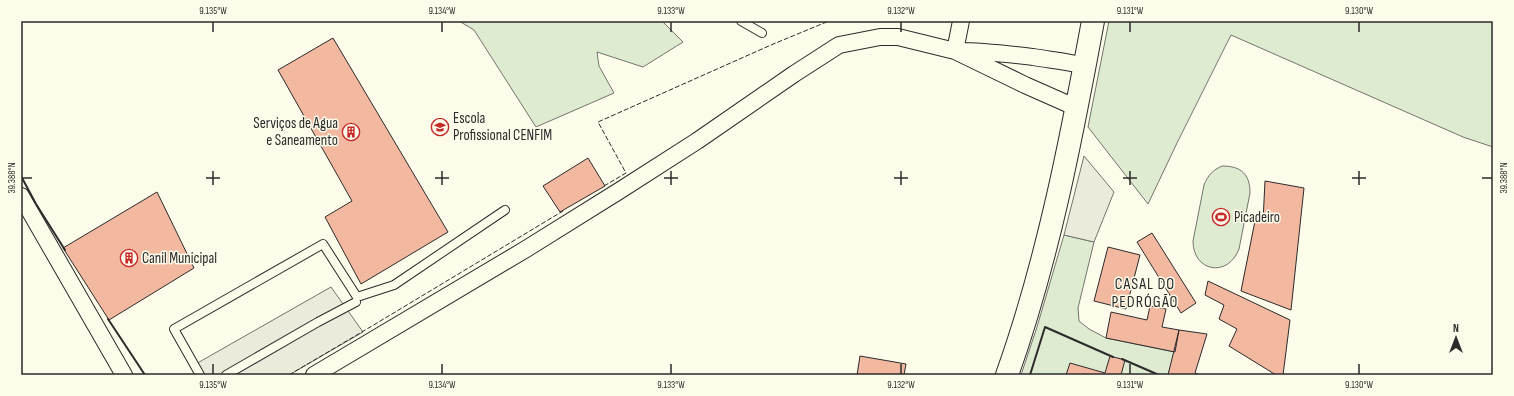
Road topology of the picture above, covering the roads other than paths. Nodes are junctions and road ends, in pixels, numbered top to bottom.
1 (741, 21) edge
2 (961, 21) edge
3 (1092, 21) edge
4 (762, 33) dead end
5 (955, 51) junction
6 (1084, 66) junction
7 (1077, 108) junction
8 (21, 196) edge
9 (505, 210) dead end
10 (356, 302) dead end
11 (124, 375) edge
12 (200, 375) edge
13 (226, 375) edge
14 (314, 375) edge
15 (1007, 375) edge

1 - 4 lane
2 - 5 street
3 - 6 main road
5 - 6 street
5 - 7 street
5 - 14 street
6 - 7 main road
7 - 15 main road
8 - 11 street
9 - 12 lane
10 - 13 lane

